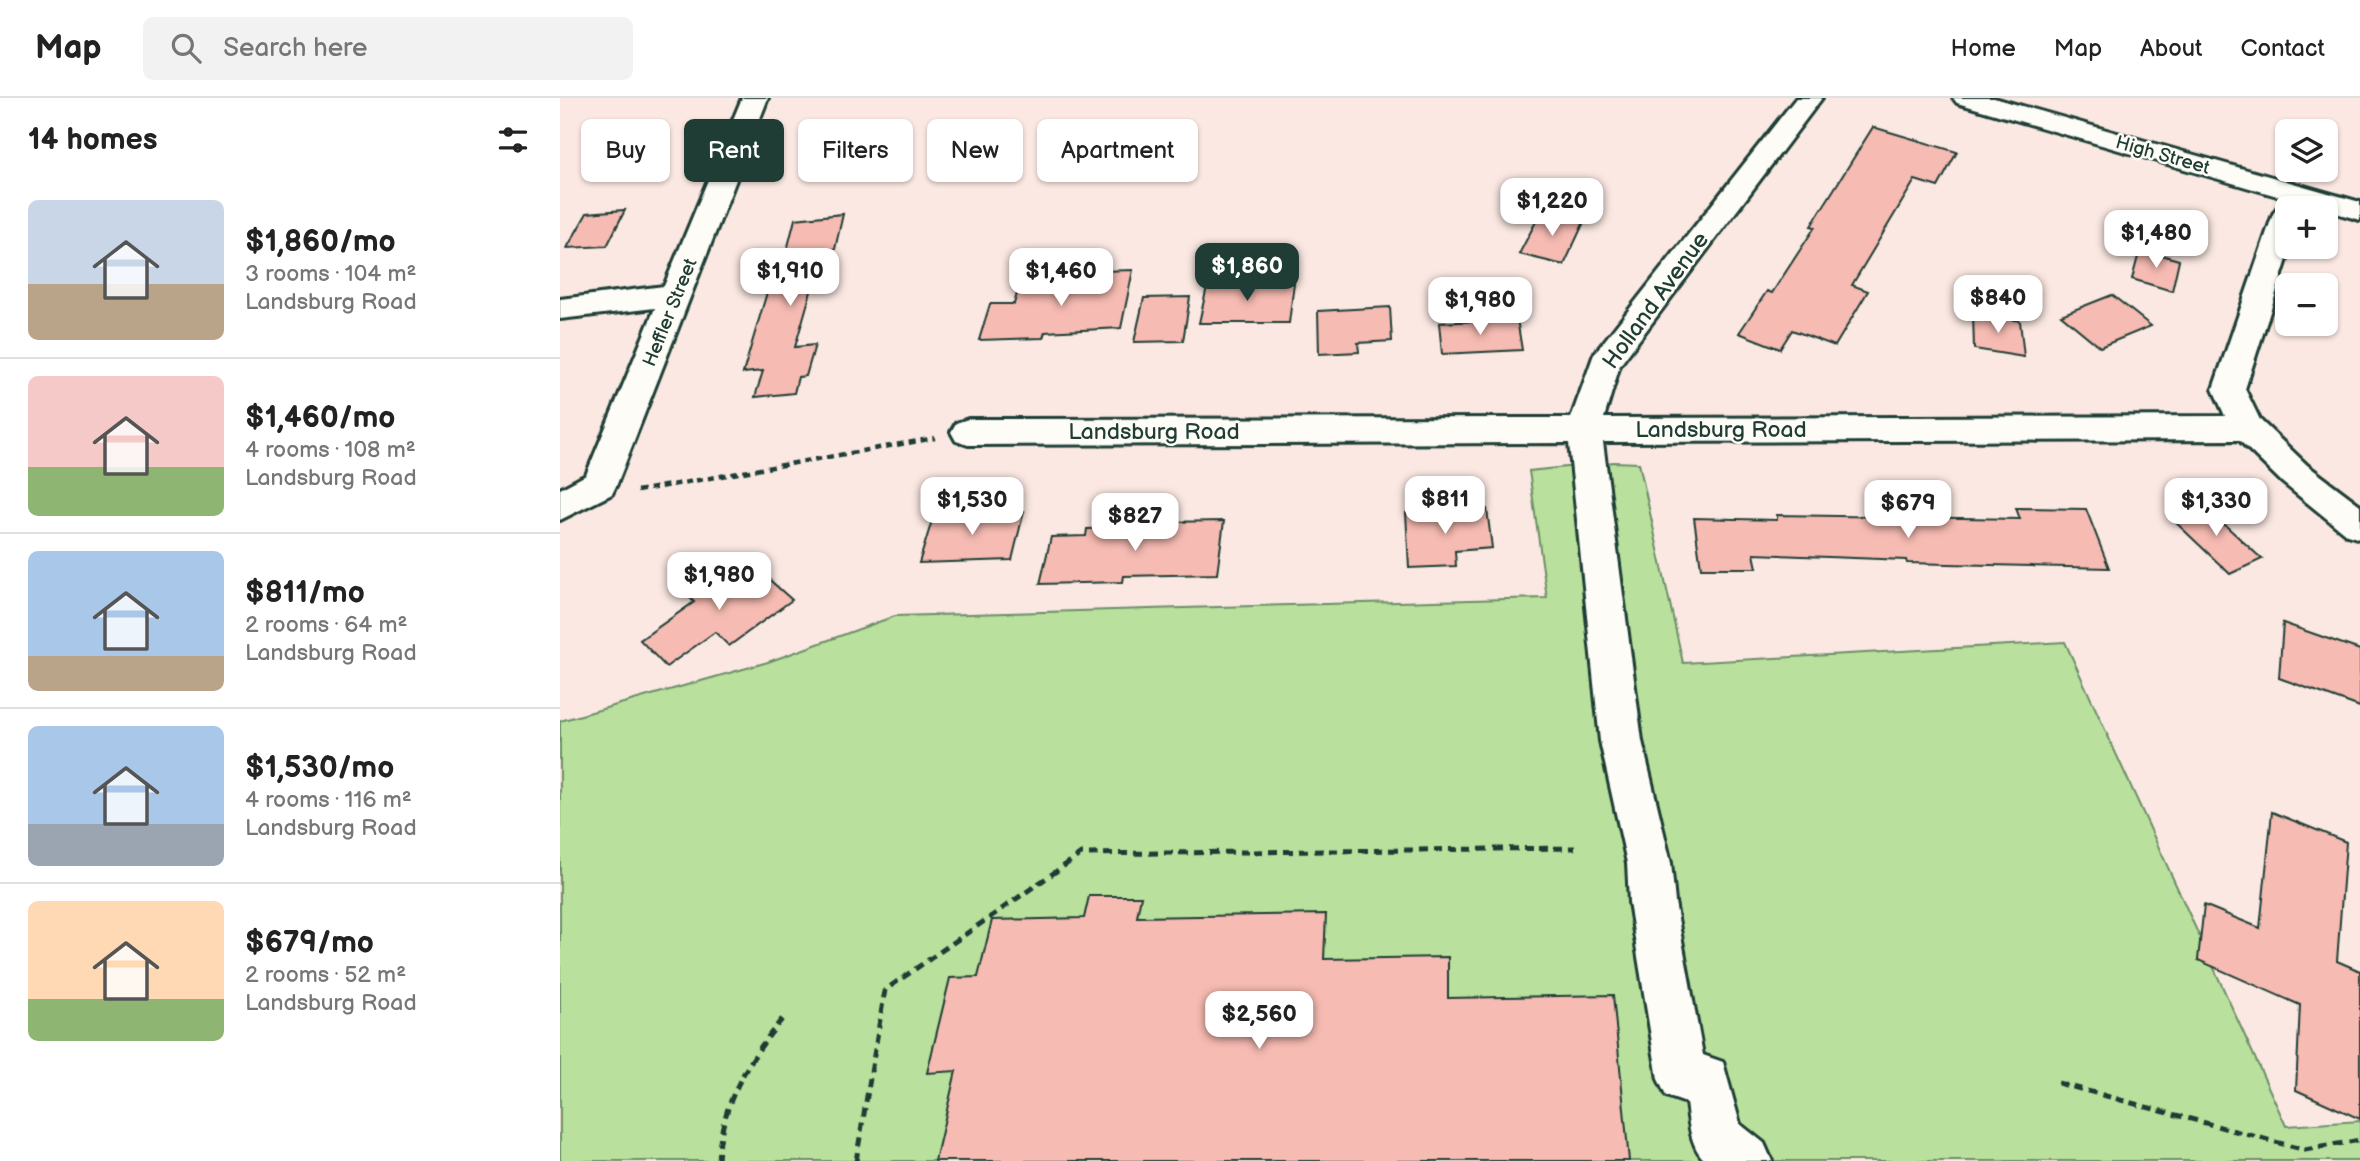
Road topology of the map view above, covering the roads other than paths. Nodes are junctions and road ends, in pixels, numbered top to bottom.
1 (755, 98) edge
2 (1809, 98) edge
3 (1966, 98) edge
4 (2275, 200) edge
5 (2338, 209) edge
6 (2360, 211) edge
7 (2275, 250) edge
8 (677, 295) junction
9 (560, 309) edge
10 (2247, 428) junction
11 (1584, 429) junction
12 (968, 432) road end
13 (560, 506) edge
14 (2360, 525) edge
15 (1746, 1161) edge

1 - 8 street, Heffler Street
2 - 11 street, Holland Avenue
3 - 4 street, High Street
5 - 6 street, High Street
7 - 10 street
8 - 9 street
8 - 13 street, Heffler Street
10 - 11 street, Landsburg Road
10 - 14 street
11 - 12 street, Landsburg Road
11 - 15 street, Holland Avenue

